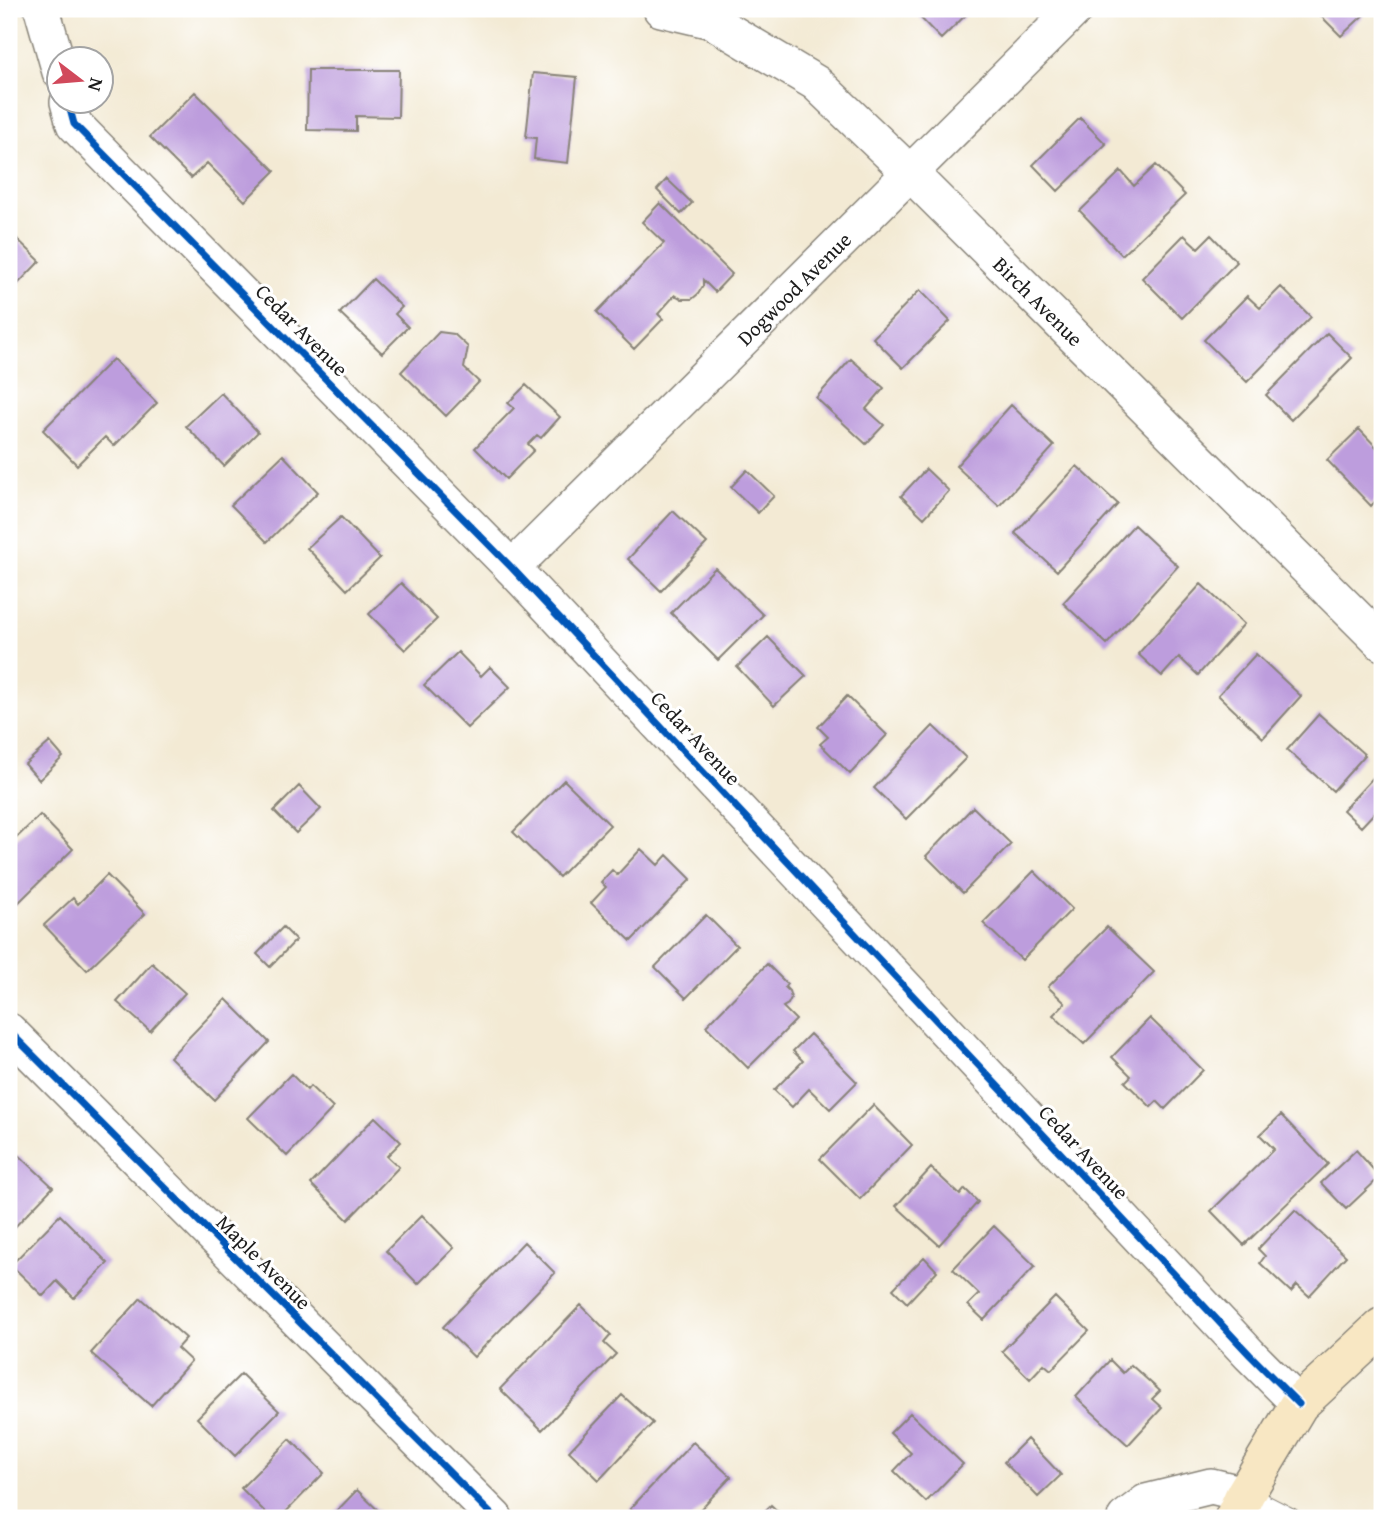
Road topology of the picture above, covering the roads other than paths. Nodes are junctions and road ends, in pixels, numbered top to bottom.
1 (42, 9) edge
2 (661, 9) edge
3 (1075, 9) edge
4 (53, 46) edge
5 (72, 116) edge
6 (910, 173) junction
7 (512, 568) junction
8 (1382, 643) edge
9 (9, 1031) edge
10 (1382, 1327) edge
11 (1298, 1404) junction
12 (1239, 1506) edge
13 (495, 1518) edge
14 (1125, 1518) edge
15 (1292, 1518) edge

1 - 4 street
2 - 6 street, Birch Avenue
3 - 6 street, Dogwood Avenue
5 - 7 street, Cedar Avenue
6 - 7 street, Dogwood Avenue
6 - 8 street, Birch Avenue
7 - 11 street, Cedar Avenue
9 - 13 street, Maple Avenue
10 - 11 main road
11 - 12 main road
12 - 14 street
12 - 15 lane

